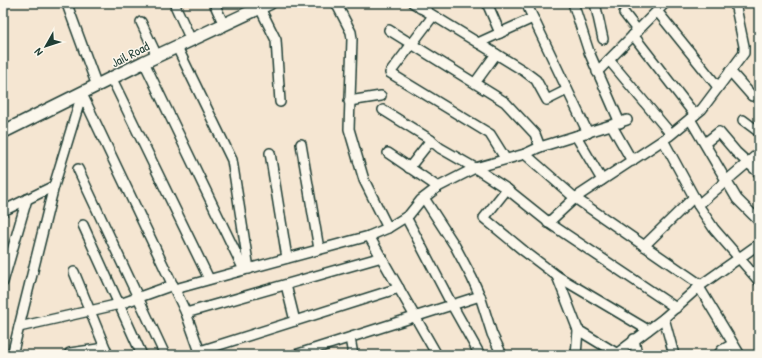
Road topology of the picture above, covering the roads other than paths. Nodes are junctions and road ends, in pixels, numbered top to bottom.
1 (68, 3) edge
2 (174, 3) edge
3 (214, 3) edge
4 (336, 3) edge
5 (430, 3) edge
6 (487, 3) edge
7 (526, 3) edge
8 (573, 3) edge
9 (594, 3) edge
10 (665, 3) edge
11 (735, 3) edge
12 (416, 5) edge
13 (260, 6) edge
14 (657, 11) junction
15 (624, 13) dead end
16 (433, 16) junction
17 (533, 18) junction
18 (142, 22) dead end
19 (224, 24) junction
20 (390, 30) dead end
21 (500, 33) junction
22 (636, 33) junction
23 (603, 39) dead end
24 (191, 40) junction
25 (478, 43) junction
26 (411, 44) junction
27 (176, 47) junction
28 (496, 54) junction
29 (157, 56) junction
30 (609, 60) junction
31 (144, 62) junction
32 (730, 71) junction
33 (597, 72) junction
34 (112, 79) junction
35 (475, 83) junction
36 (97, 86) junction
37 (718, 87) junction
38 (567, 90) junction
39 (82, 94) junction
40 (381, 96) dead end
41 (752, 96) dead end
42 (349, 101) junction
43 (280, 102) dead end
44 (383, 110) dead end
45 (692, 117) junction
46 (743, 120) dead end
47 (619, 123) junction
48 (3, 132) edge
49 (759, 132) edge
50 (588, 133) junction
51 (672, 134) junction
52 (576, 136) junction
53 (431, 140) junction
54 (663, 140) junction
55 (705, 143) junction
56 (300, 144) dead end
57 (540, 147) junction
58 (270, 153) dead end
59 (759, 153) edge
60 (388, 154) dead end
61 (525, 154) junction
62 (505, 158) junction
63 (632, 160) junction
64 (748, 162) junction
65 (409, 168) junction
66 (476, 168) junction
67 (78, 169) dead end
68 (759, 173) edge
69 (602, 180) junction
70 (726, 181) junction
71 (54, 186) junction
72 (438, 187) junction
73 (507, 189) junction
74 (424, 198) junction
75 (575, 198) junction
76 (27, 199) junction
77 (696, 201) junction
78 (3, 211) edge
79 (406, 217) junction
80 (759, 221) edge
81 (548, 222) junction
82 (84, 225) dead end
83 (388, 228) junction
84 (369, 236) junction
85 (759, 244) edge
86 (644, 246) junction
87 (319, 249) junction
88 (382, 257) junction
89 (287, 258) junction
90 (7, 259) edge
91 (739, 259) junction
92 (247, 269) junction
93 (74, 272) dead end
94 (557, 276) junction
95 (209, 279) junction
96 (759, 281) edge
97 (3, 282) edge
98 (286, 285) junction
99 (700, 286) junction
100 (174, 287) junction
101 (399, 288) junction
102 (480, 296) junction
103 (138, 298) junction
104 (120, 304) junction
105 (452, 305) junction
106 (676, 308) junction
107 (91, 310) junction
108 (186, 314) junction
109 (415, 315) junction
110 (664, 318) junction
111 (295, 321) junction
112 (19, 327) junction
113 (578, 330) junction
114 (648, 330) junction
115 (350, 338) junction
116 (634, 339) junction
117 (733, 344) junction
118 (106, 352) edge
119 (314, 352) edge
120 (200, 353) edge
121 (612, 354) edge
122 (12, 355) edge
123 (70, 355) edge
124 (142, 355) edge
125 (165, 355) edge
126 (295, 355) edge
127 (353, 355) edge
128 (437, 355) edge
129 (480, 355) edge
130 (502, 355) edge
131 (576, 355) edge
132 (637, 355) edge
133 (674, 355) edge
134 (718, 355) edge
135 (740, 355) edge

1 - 36 street
2 - 24 street
3 - 19 street
4 - 42 street
5 - 12 street
6 - 21 street
7 - 17 street
8 - 33 street
9 - 23 street
10 - 14 street
11 - 32 street
12 - 16 street
13 - 19 main road, Jail Road
13 - 43 street
14 - 22 street
14 - 37 street
15 - 22 street
16 - 25 street
16 - 26 street
17 - 21 street
17 - 38 street
18 - 29 street
19 - 24 main road, Jail Road
20 - 26 street
21 - 25 street
22 - 30 street
22 - 45 street
24 - 27 main road, Jail Road
25 - 28 street
26 - 35 street
26 - 62 street
27 - 29 main road, Jail Road
27 - 92 street
28 - 35 street
28 - 38 street
29 - 31 main road, Jail Road
30 - 33 street
30 - 51 street
31 - 34 main road, Jail Road
31 - 92 street
32 - 37 street
32 - 41 street
33 - 47 street
34 - 36 main road, Jail Road
34 - 95 street
35 - 57 street
36 - 39 main road, Jail Road
37 - 45 street
38 - 50 street
39 - 48 main road, Jail Road
39 - 71 street
39 - 100 street
40 - 42 street
42 - 83 street
44 - 53 street
45 - 51 street
45 - 55 street
46 - 49 street
47 - 50 street
47 - 63 street
50 - 52 street
51 - 54 street
52 - 57 street
52 - 69 street
53 - 65 street
53 - 66 street
54 - 63 street
54 - 77 street
55 - 64 street
55 - 70 street
56 - 87 street
57 - 61 street
58 - 89 street
59 - 64 street
60 - 65 street
61 - 62 street
61 - 75 street
62 - 66 street
63 - 69 street
64 - 68 street
64 - 70 street
65 - 72 street
66 - 72 street
66 - 73 street
67 - 103 street
69 - 75 street
70 - 77 street
70 - 80 street
71 - 76 street
71 - 112 street
72 - 74 street
73 - 81 street
73 - 94 street
74 - 79 street
74 - 102 street
75 - 81 street
75 - 86 street
76 - 78 street
76 - 90 street
77 - 86 street
77 - 91 street
79 - 83 street
79 - 105 street
81 - 106 street
82 - 104 street
83 - 84 street
84 - 87 street
84 - 88 street
85 - 91 street
86 - 99 street
87 - 89 street
88 - 98 street
88 - 101 street
89 - 92 street
90 - 97 street
91 - 96 street
91 - 99 street
92 - 95 street
93 - 107 street
94 - 113 street
94 - 114 street
95 - 100 street
98 - 108 street
98 - 111 street
99 - 106 street
99 - 117 street
100 - 103 street
100 - 108 street
101 - 109 street
101 - 111 street
102 - 105 street
102 - 130 street
103 - 104 street
103 - 125 street
104 - 107 street
104 - 124 street
105 - 109 street
105 - 129 street
106 - 110 street
107 - 112 street
107 - 118 street
108 - 120 street
109 - 115 street
109 - 128 street
110 - 114 street
110 - 133 street
111 - 120 street
112 - 122 street
113 - 121 street
113 - 131 street
114 - 116 street
115 - 119 street
115 - 127 street
116 - 121 street
116 - 132 street
117 - 134 street
117 - 135 street
118 - 123 street
119 - 126 street

